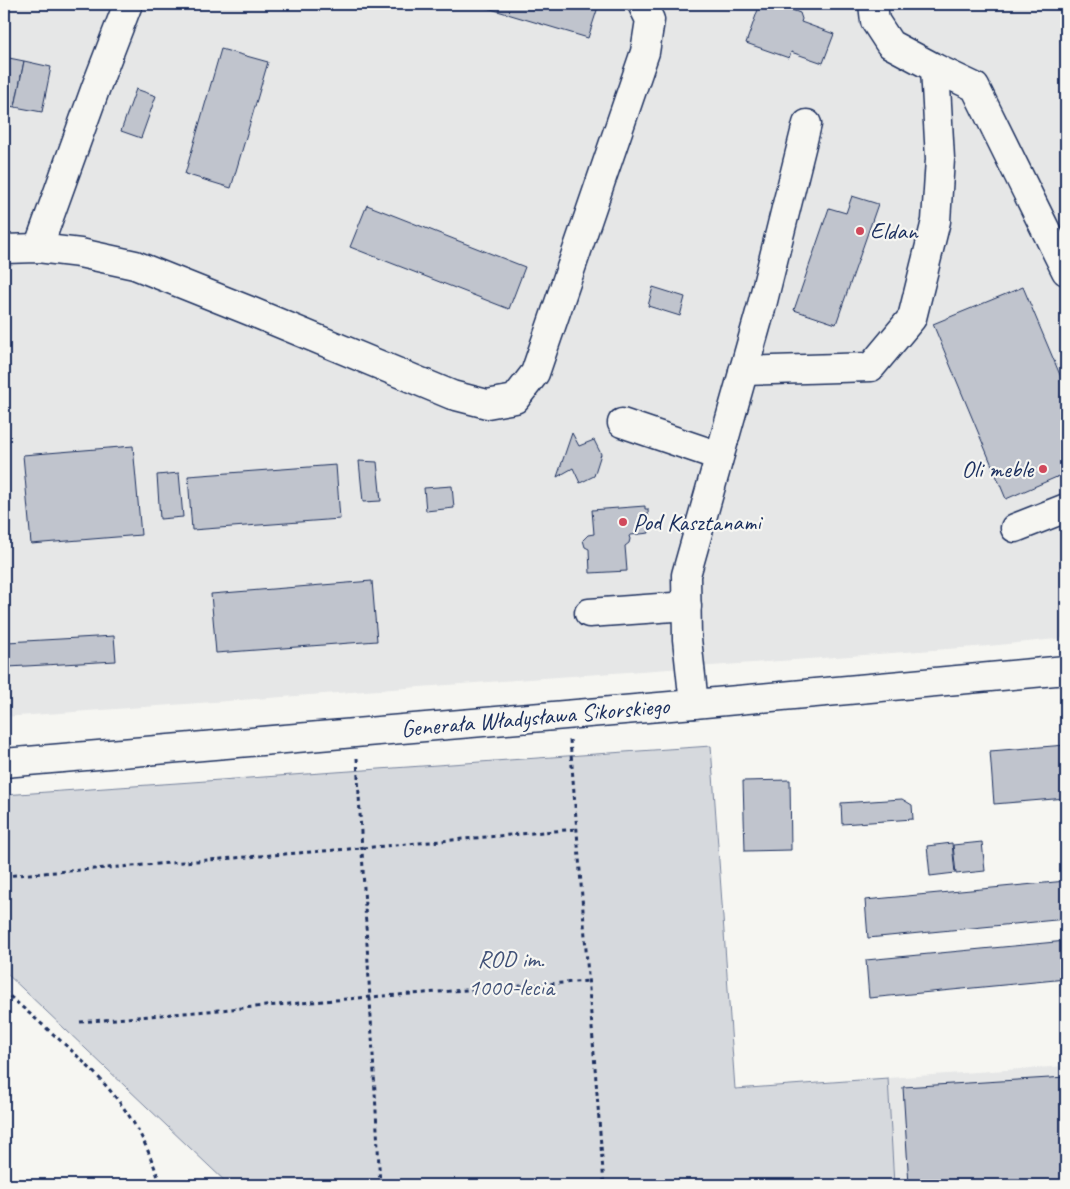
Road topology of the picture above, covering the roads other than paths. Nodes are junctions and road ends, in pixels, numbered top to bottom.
1 (128, 4) edge
2 (642, 4) edge
3 (873, 4) edge
4 (935, 68) junction
5 (807, 124) dead end
6 (38, 248) junction
7 (4, 249) edge
8 (1066, 271) edge
9 (743, 371) junction
10 (622, 423) dead end
11 (719, 456) junction
12 (1066, 508) edge
13 (1015, 528) dead end
14 (687, 606) junction
15 (589, 613) dead end
16 (1066, 670) edge
17 (694, 704) junction
18 (4, 763) edge

1 - 6 street
2 - 6 street
3 - 4 street
4 - 8 street
4 - 9 street
5 - 9 street
6 - 7 street
9 - 11 street
10 - 11 street
11 - 14 street
12 - 13 street
14 - 15 street
14 - 17 street
16 - 17 street, Generała Władysława Sikorskiego
17 - 18 street, Generała Władysława Sikorskiego

